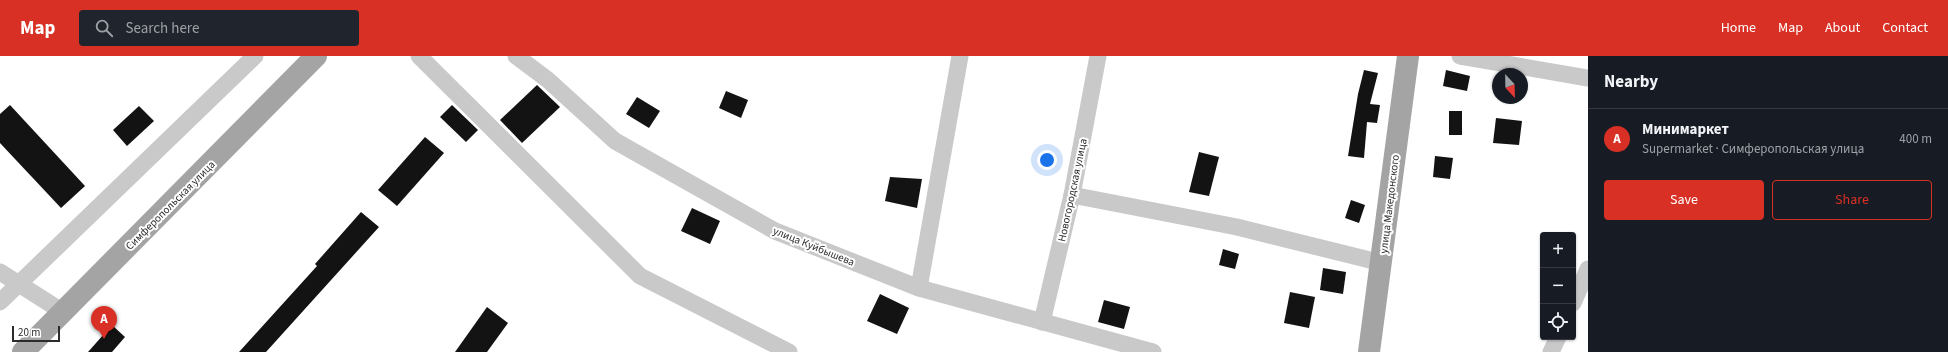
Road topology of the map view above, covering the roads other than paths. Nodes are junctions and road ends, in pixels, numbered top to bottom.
1 (255, 56) edge
2 (316, 56) edge
3 (419, 56) edge
4 (516, 56) edge
5 (960, 56) edge
6 (1098, 56) edge
7 (1408, 56) edge
8 (1460, 56) edge
9 (1588, 78) edge
10 (1072, 195) junction
11 (1382, 263) junction
12 (1588, 269) edge
13 (0, 272) edge
14 (20, 283) junction
15 (919, 288) junction
16 (1576, 296) edge
17 (0, 302) edge
18 (63, 312) junction
19 (1042, 322) junction
20 (1557, 340) edge
21 (30, 350) edge
22 (789, 352) edge
23 (1154, 352) edge
24 (1369, 352) edge
25 (1551, 352) edge

1 - 14 street
2 - 18 main road, Симферопольская улица
3 - 22 street
4 - 15 street, улица Куйбышева
5 - 15 street
6 - 10 street, Новогородская улица
7 - 11 main road, улица Македонского
8 - 9 street
10 - 11 street
10 - 19 street, Новогородская улица
11 - 24 main road, улица Македонского
12 - 16 street
13 - 14 street
14 - 17 street
14 - 18 street
15 - 19 street, улица Куйбышева
18 - 21 main road, Симферопольская улица
19 - 23 street, улица Куйбышева
20 - 25 street

